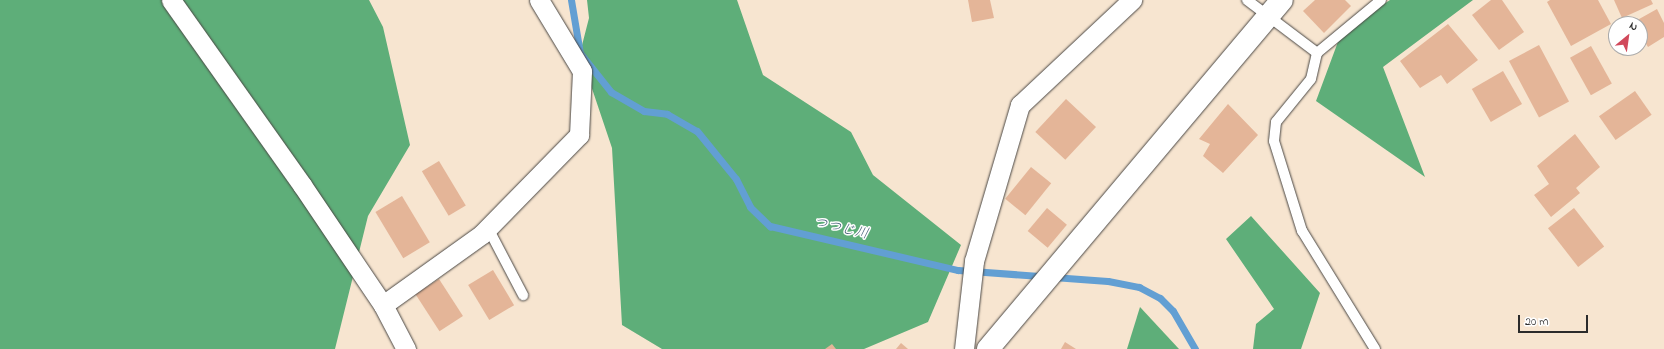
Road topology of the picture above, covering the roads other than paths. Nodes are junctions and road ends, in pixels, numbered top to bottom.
1 (171, 0) edge
2 (539, 0) edge
3 (1132, 0) edge
4 (1247, 0) edge
5 (1282, 0) edge
6 (1381, 0) edge
7 (1267, 17) junction
8 (1317, 53) junction
9 (488, 228) junction
10 (523, 295) dead end
11 (383, 305) junction
12 (406, 349) edge
13 (964, 349) edge
14 (988, 349) edge
15 (1375, 349) edge

1 - 11 street
2 - 9 street
3 - 13 street
4 - 7 lane
5 - 7 street
6 - 8 lane
7 - 8 lane
7 - 14 street
8 - 15 lane
9 - 10 lane
9 - 11 street
11 - 12 street

